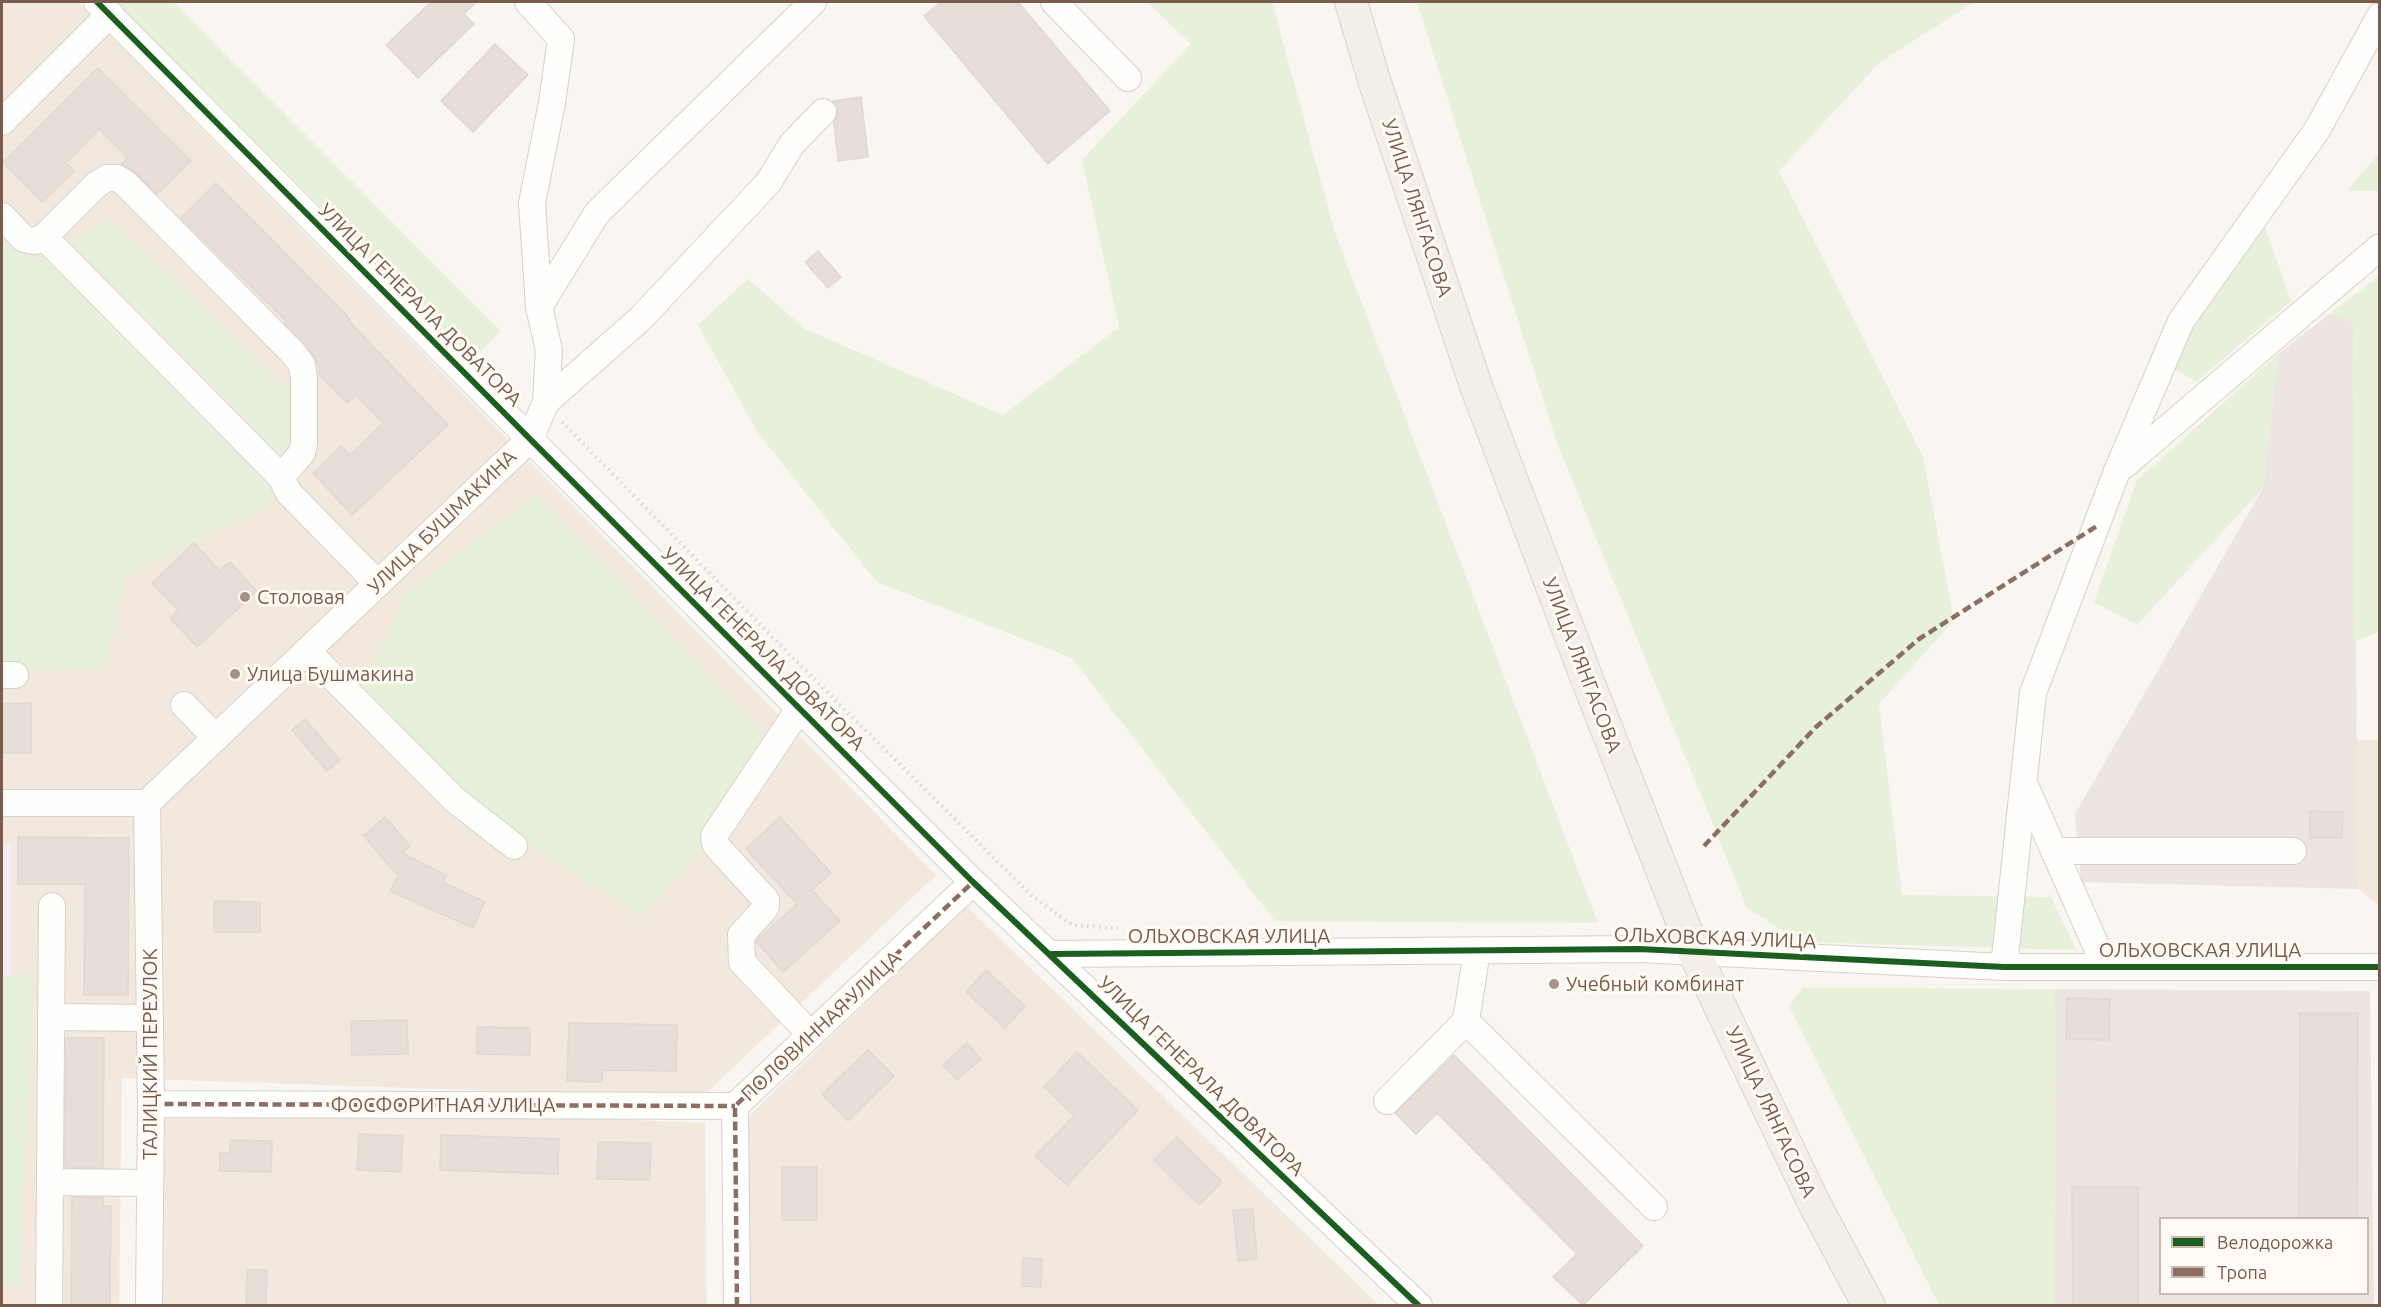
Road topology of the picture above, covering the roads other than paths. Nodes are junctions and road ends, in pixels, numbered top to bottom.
1 (528, 2) edge
2 (813, 2) edge
3 (1351, 2) edge
4 (1066, 4) edge
5 (104, 8) edge
6 (2379, 16) edge
7 (1128, 78) dead end
8 (822, 112) dead end
9 (2, 122) edge
10 (2, 216) edge
11 (44, 237) junction
12 (2379, 247) edge
13 (539, 307) junction
14 (546, 402) junction
15 (530, 439) junction
16 (2117, 471) junction
17 (281, 477) junction
18 (378, 584) junction
19 (307, 651) junction
20 (184, 705) dead end
21 (799, 709) junction
22 (216, 738) junction
23 (2024, 782) junction
24 (2, 803) edge
25 (147, 803) junction
26 (514, 846) dead end
27 (2054, 851) junction
28 (2293, 851) dead end
29 (973, 882) junction
30 (52, 906) dead end
31 (1477, 951) junction
32 (1050, 954) junction
33 (1695, 954) junction
34 (2105, 966) junction
35 (2004, 967) junction
36 (2379, 967) edge
37 (51, 1017) junction
38 (150, 1018) junction
39 (1466, 1021) junction
40 (811, 1035) junction
41 (1387, 1101) dead end
42 (151, 1104) junction
43 (735, 1106) junction
44 (50, 1182) junction
45 (150, 1183) junction
46 (1654, 1207) dead end
47 (49, 1305) edge
48 (149, 1305) edge
49 (737, 1305) edge
50 (1419, 1305) edge
51 (1869, 1305) edge

1 - 13 street
2 - 13 street
3 - 33 main road, УЛИЦА ЛЯНГАСОВА
4 - 7 street
5 - 9 street
5 - 15 street, УЛИЦА ГЕНЕРАЛА ДОВАТОРА
6 - 16 street
8 - 14 street
10 - 11 street
11 - 17 street
11 - 17 street
12 - 16 street
13 - 14 street
14 - 15 street
15 - 18 street, УЛИЦА БУШМАКИНА
15 - 21 street, УЛИЦА ГЕНЕРАЛА ДОВАТОРА
16 - 23 street
17 - 18 street
18 - 19 street, УЛИЦА БУШМАКИНА
19 - 22 street, УЛИЦА БУШМАКИНА
19 - 26 street
20 - 22 street
21 - 29 street, УЛИЦА ГЕНЕРАЛА ДОВАТОРА
21 - 40 street
22 - 25 street, УЛИЦА БУШМАКИНА
23 - 27 street
23 - 35 street
24 - 25 street
25 - 38 street, ТАЛИЦКИЙ ПЕРЕУЛОК
27 - 28 street
27 - 34 street
29 - 32 street, УЛИЦА ГЕНЕРАЛА ДОВАТОРА
29 - 40 street, ПОЛОВИННАЯ УЛИЦА
30 - 37 street
31 - 32 street, ОЛЬХОВСКАЯ УЛИЦА
31 - 33 street, ОЛЬХОВСКАЯ УЛИЦА
31 - 39 street
32 - 50 street, УЛИЦА ГЕНЕРАЛА ДОВАТОРА
33 - 35 street, ОЛЬХОВСКАЯ УЛИЦА
33 - 51 main road, УЛИЦА ЛЯНГАСОВА
34 - 35 street, ОЛЬХОВСКАЯ УЛИЦА
34 - 36 street, ОЛЬХОВСКАЯ УЛИЦА
37 - 38 street
37 - 44 street
38 - 42 street, ТАЛИЦКИЙ ПЕРЕУЛОК
39 - 41 street
39 - 46 street
40 - 43 street, ПОЛОВИННАЯ УЛИЦА
42 - 43 street, ФОСФОРИТНАЯ УЛИЦА
42 - 45 street, ТАЛИЦКИЙ ПЕРЕУЛОК
43 - 49 street, ПОЛОВИННАЯ УЛИЦА
44 - 45 street
44 - 47 street
45 - 48 street, ТАЛИЦКИЙ ПЕРЕУЛОК

